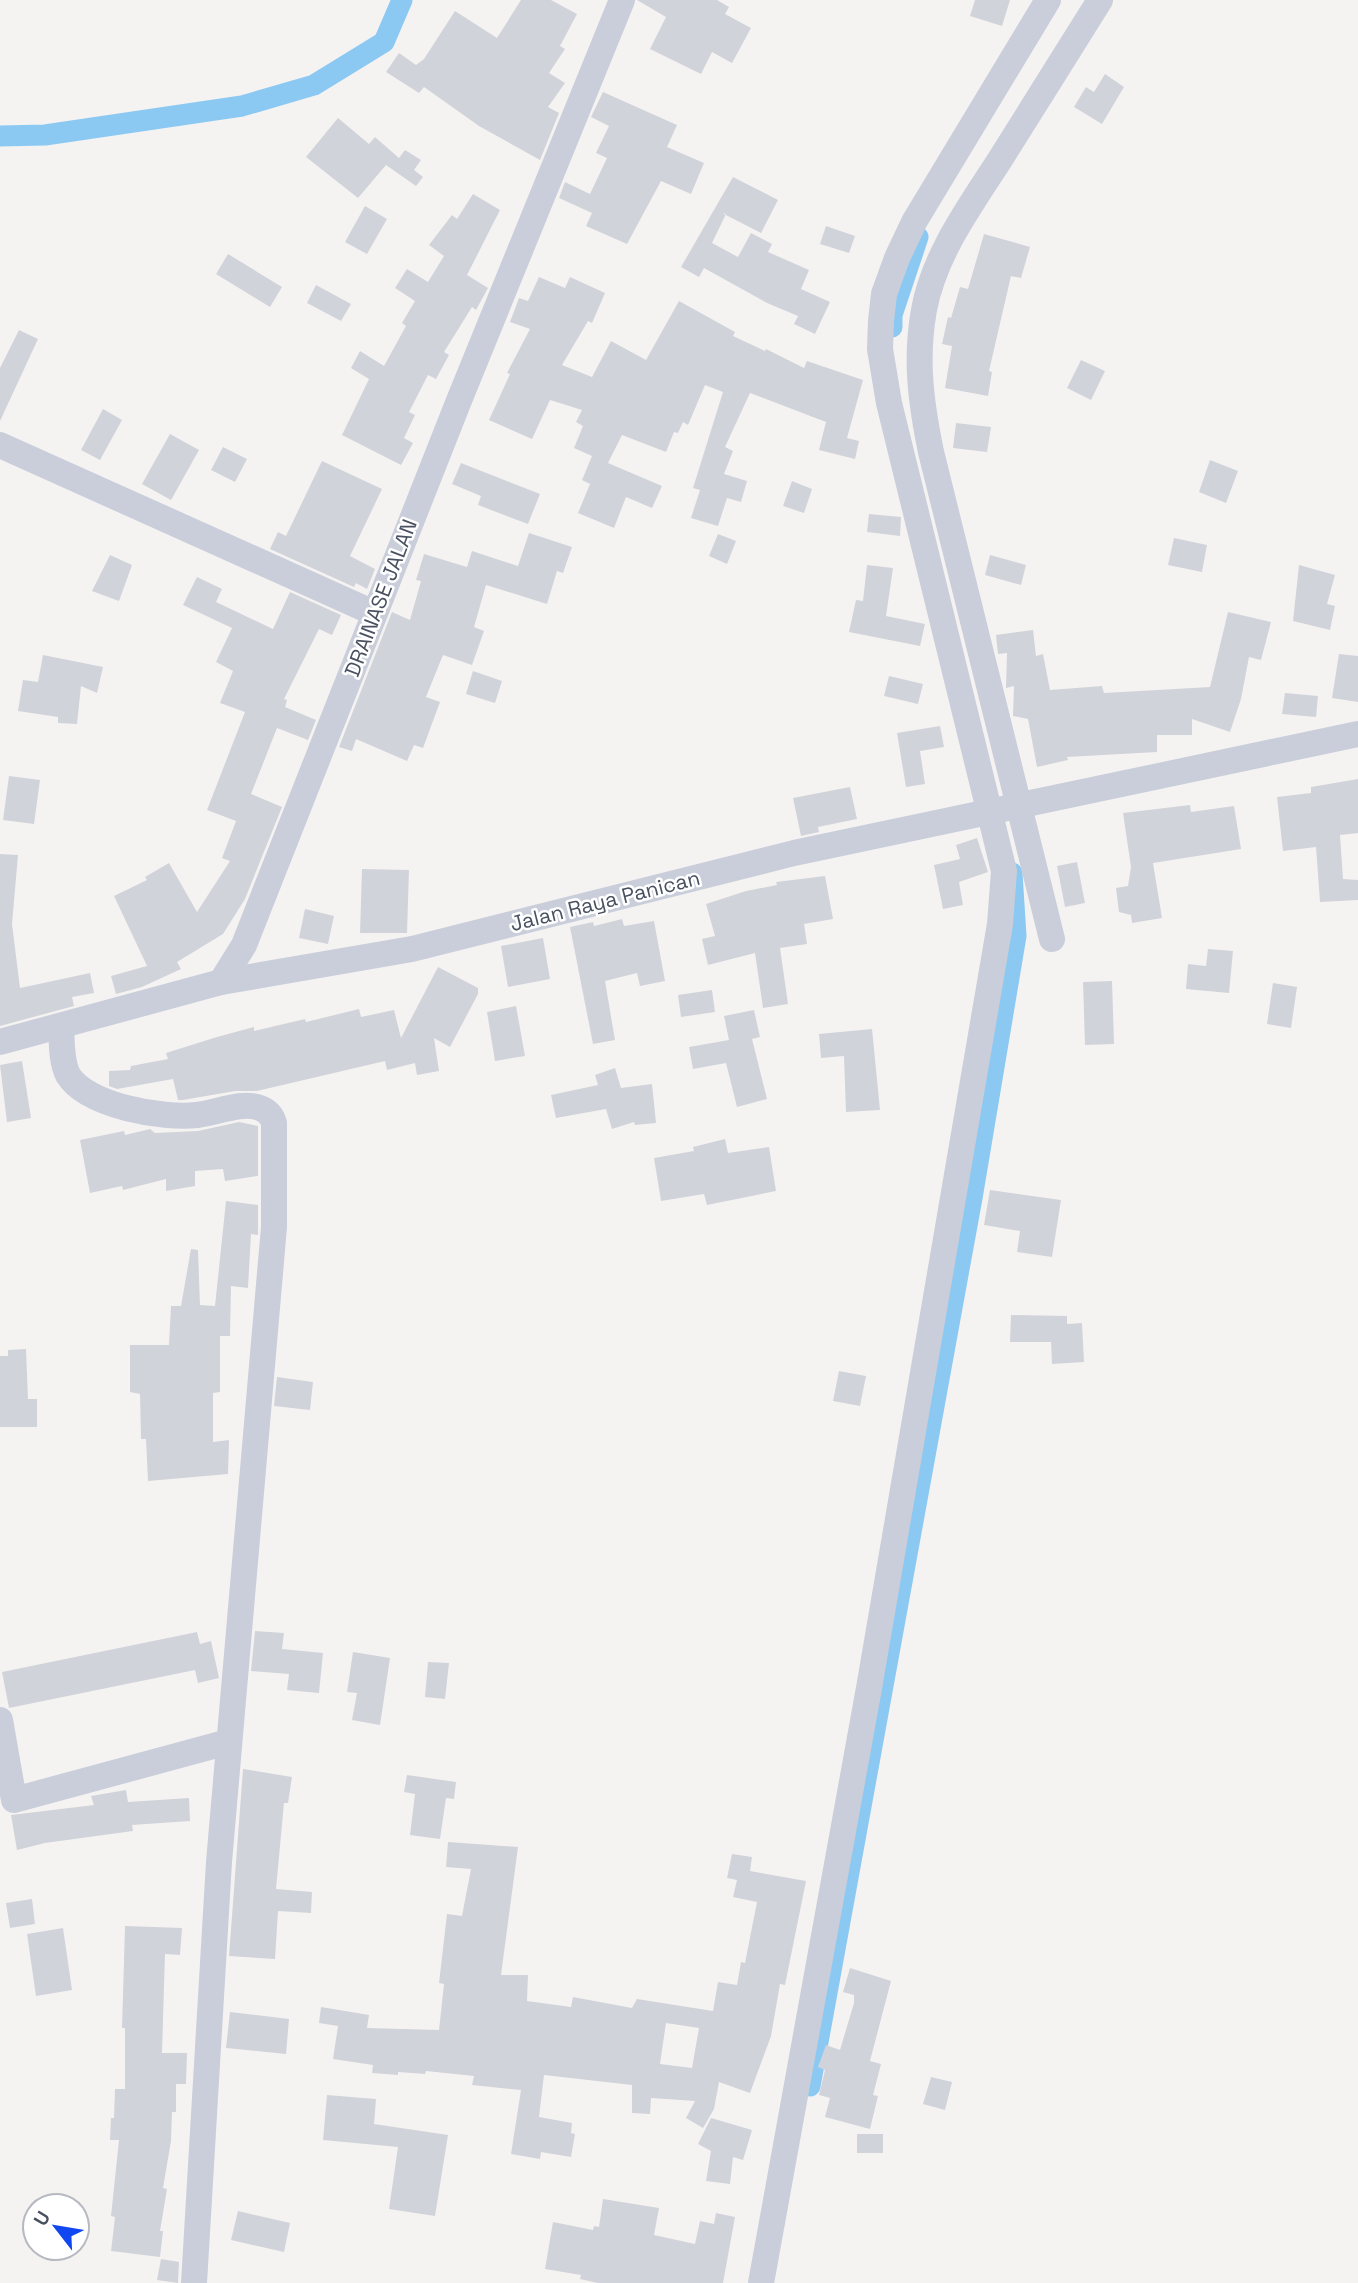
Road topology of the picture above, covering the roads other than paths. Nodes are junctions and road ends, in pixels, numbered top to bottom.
1 (622, 0) edge
2 (1048, 0) edge
3 (1100, 0) edge
4 (0, 446) edge
5 (374, 613) junction
6 (1358, 734) edge
7 (1018, 807) junction
8 (988, 813) junction
9 (1052, 939) dead end
10 (220, 982) junction
11 (61, 1027) junction
12 (0, 1042) edge
13 (0, 1720) edge
14 (228, 1742) junction
15 (7, 1802) edge
16 (194, 2283) edge
17 (761, 2283) edge

1 - 5 street, DRAINASE JALAN
2 - 8 street
3 - 7 street
4 - 5 street
5 - 10 street, DRAINASE JALAN
6 - 7 street, Jalan Raya Panican
7 - 8 street, Jalan Raya Panican
7 - 9 street
8 - 10 street, Jalan Raya Panican
8 - 17 street
10 - 11 street
11 - 12 street
11 - 14 street
13 - 15 street
14 - 15 street
14 - 16 street

